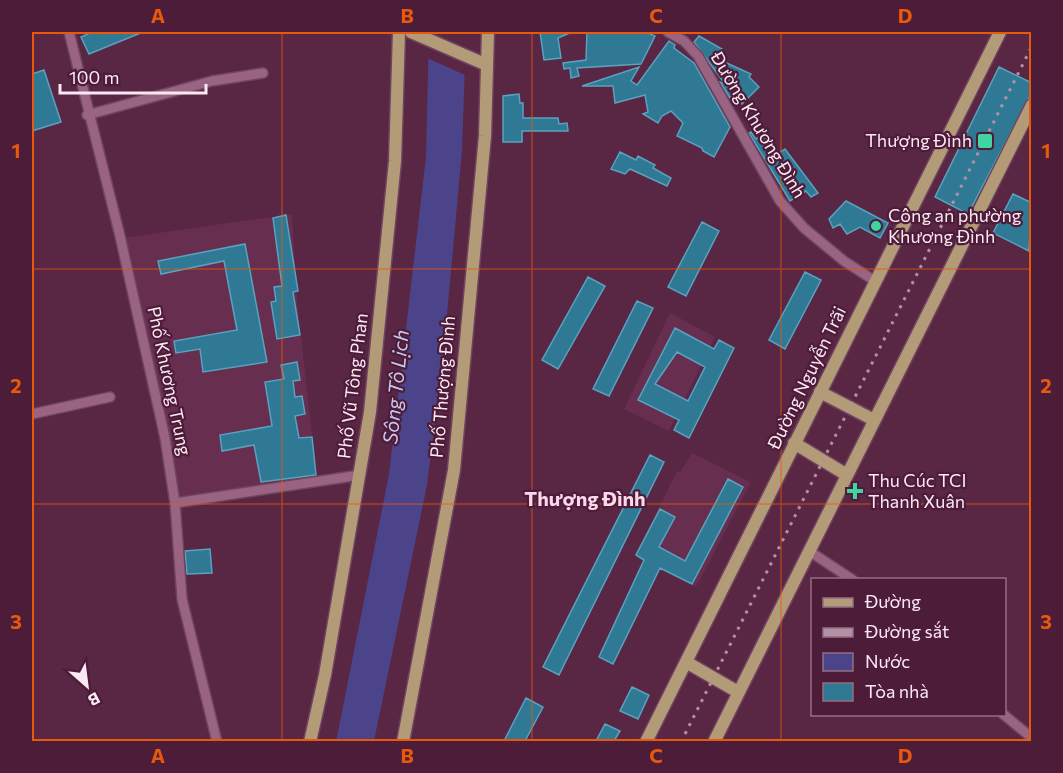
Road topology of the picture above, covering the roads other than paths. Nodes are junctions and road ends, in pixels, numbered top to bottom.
1 (69, 32) edge
2 (399, 32) edge
3 (488, 32) edge
4 (668, 32) edge
5 (1000, 32) edge
6 (415, 33) edge
7 (487, 65) junction
8 (263, 73) dead end
9 (1032, 105) edge
10 (87, 115) junction
11 (875, 281) junction
12 (820, 392) junction
13 (111, 398) dead end
14 (32, 414) edge
15 (874, 420) junction
16 (794, 443) junction
17 (360, 475) junction
18 (847, 475) junction
19 (175, 503) junction
20 (809, 551) junction
21 (851, 578) edge
22 (686, 662) junction
23 (738, 692) junction
24 (1005, 716) edge
25 (1032, 738) edge
26 (217, 741) edge
27 (310, 741) edge
28 (403, 741) edge
29 (646, 741) edge
30 (714, 741) edge

1 - 10 street, Phố Khương Trung
2 - 17 main road, Phố Vũ Tông Phan
3 - 7 main road, Phố Thượng Đình
4 - 11 street, Đường Khương Đình
5 - 11 main road, Đường Nguyễn Trãi
6 - 7 main road
7 - 28 main road, Phố Thượng Đình
8 - 10 street
9 - 15 main road
10 - 19 street, Phố Khương Trung
11 - 12 main road, Đường Nguyễn Trãi
12 - 15 main road
12 - 16 main road, Đường Nguyễn Trãi
13 - 14 street
15 - 18 main road
16 - 18 main road
16 - 22 main road, Đường Nguyễn Trãi
17 - 19 street
17 - 27 main road, Phố Vũ Tông Phan
18 - 20 main road
19 - 26 street, Phố Khương Trung
20 - 21 street
20 - 23 main road
22 - 23 main road
22 - 29 main road, Đường Nguyễn Trãi
23 - 30 main road
24 - 25 street

